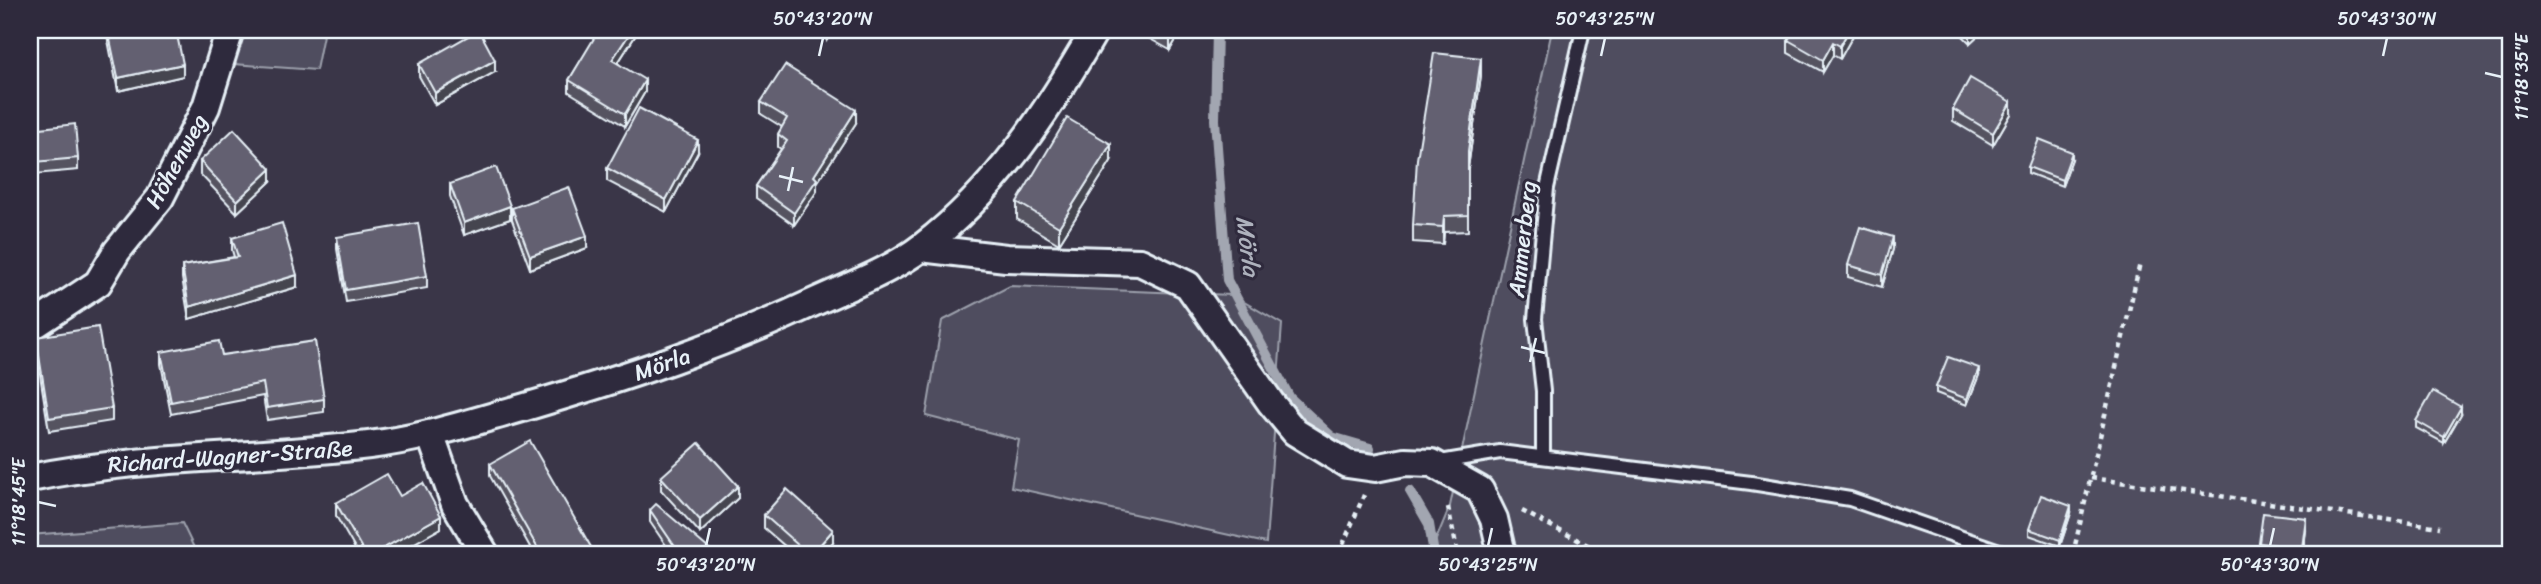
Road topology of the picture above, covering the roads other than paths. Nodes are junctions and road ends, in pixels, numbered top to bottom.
1 (230, 30) edge
2 (1095, 30) edge
3 (1583, 30) edge
4 (921, 248) junction
5 (30, 328) edge
6 (430, 434) junction
7 (1543, 457) junction
8 (1432, 463) junction
9 (30, 478) edge
10 (485, 554) edge
11 (1502, 554) edge
12 (2008, 554) edge

1 - 5 street, Höhenweg
2 - 4 street, Mörla
3 - 7 lane, Ammerberg
4 - 6 street, Mörla
4 - 8 street
6 - 9 street, Richard-Wagner-Straße
6 - 10 street
7 - 8 lane
7 - 12 lane
8 - 11 street

